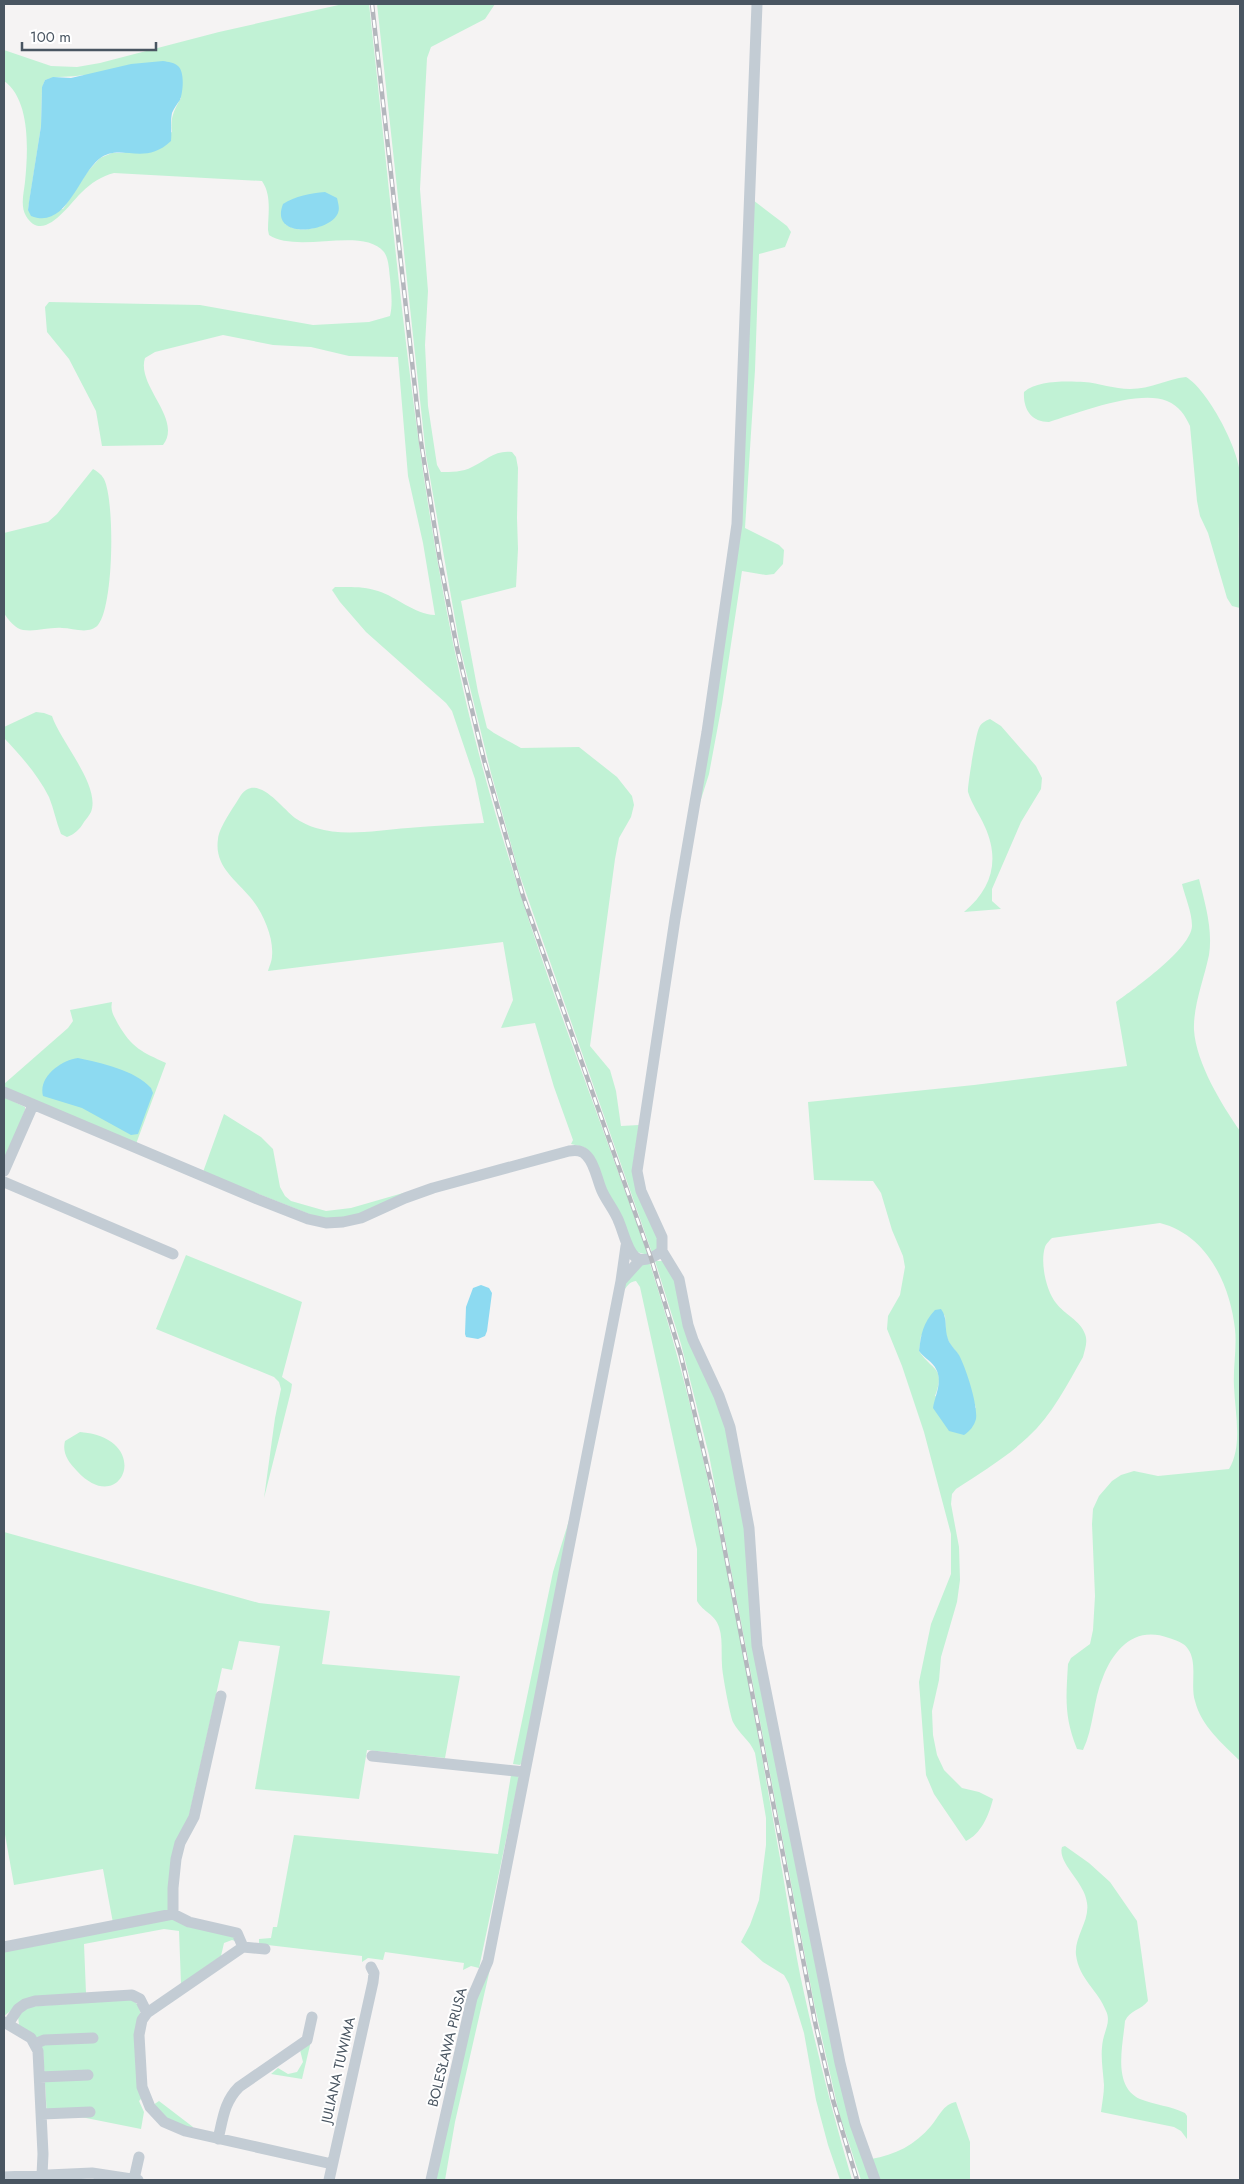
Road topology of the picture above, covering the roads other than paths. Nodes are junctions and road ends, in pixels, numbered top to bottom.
1 (757, 4) edge
2 (4, 1092) edge
3 (33, 1105) junction
4 (4, 1171) edge
5 (4, 1182) edge
6 (626, 1246) junction
7 (662, 1251) junction
8 (174, 1254) dead end
9 (640, 1260) junction
10 (621, 1281) junction
11 (221, 1696) dead end
12 (372, 1756) dead end
13 (525, 1772) junction
14 (173, 1914) junction
15 (4, 1947) edge
16 (243, 1947) junction
17 (265, 1949) dead end
18 (372, 1967) dead end
19 (147, 2013) junction
20 (312, 2018) dead end
21 (6, 2023) edge
22 (93, 2038) dead end
23 (35, 2044) junction
24 (88, 2075) dead end
25 (40, 2077) junction
26 (90, 2112) dead end
27 (42, 2114) junction
28 (218, 2139) junction
29 (139, 2157) dead end
30 (332, 2164) junction
31 (42, 2176) junction
32 (4, 2177) edge
33 (136, 2180) edge
34 (329, 2180) edge
35 (431, 2180) edge
36 (875, 2180) edge

1 - 7 street
2 - 3 street
3 - 4 street
3 - 6 street
5 - 8 street
6 - 9 street
6 - 10 street, BOLESŁAWA PRUSA
7 - 9 street
7 - 36 street
9 - 10 street
10 - 13 street, BOLESŁAWA PRUSA
11 - 14 street
12 - 13 street
13 - 35 street, BOLESŁAWA PRUSA
14 - 15 street
14 - 16 street
16 - 17 street
16 - 19 street
18 - 30 street, JULIANA TUWIMA
19 - 21 street
19 - 28 street
20 - 28 street
21 - 23 street
22 - 23 street
23 - 25 street
24 - 25 street
25 - 27 street
26 - 27 street
27 - 31 street
28 - 30 street
29 - 33 street
30 - 34 street, JULIANA TUWIMA
31 - 32 street
31 - 33 street

